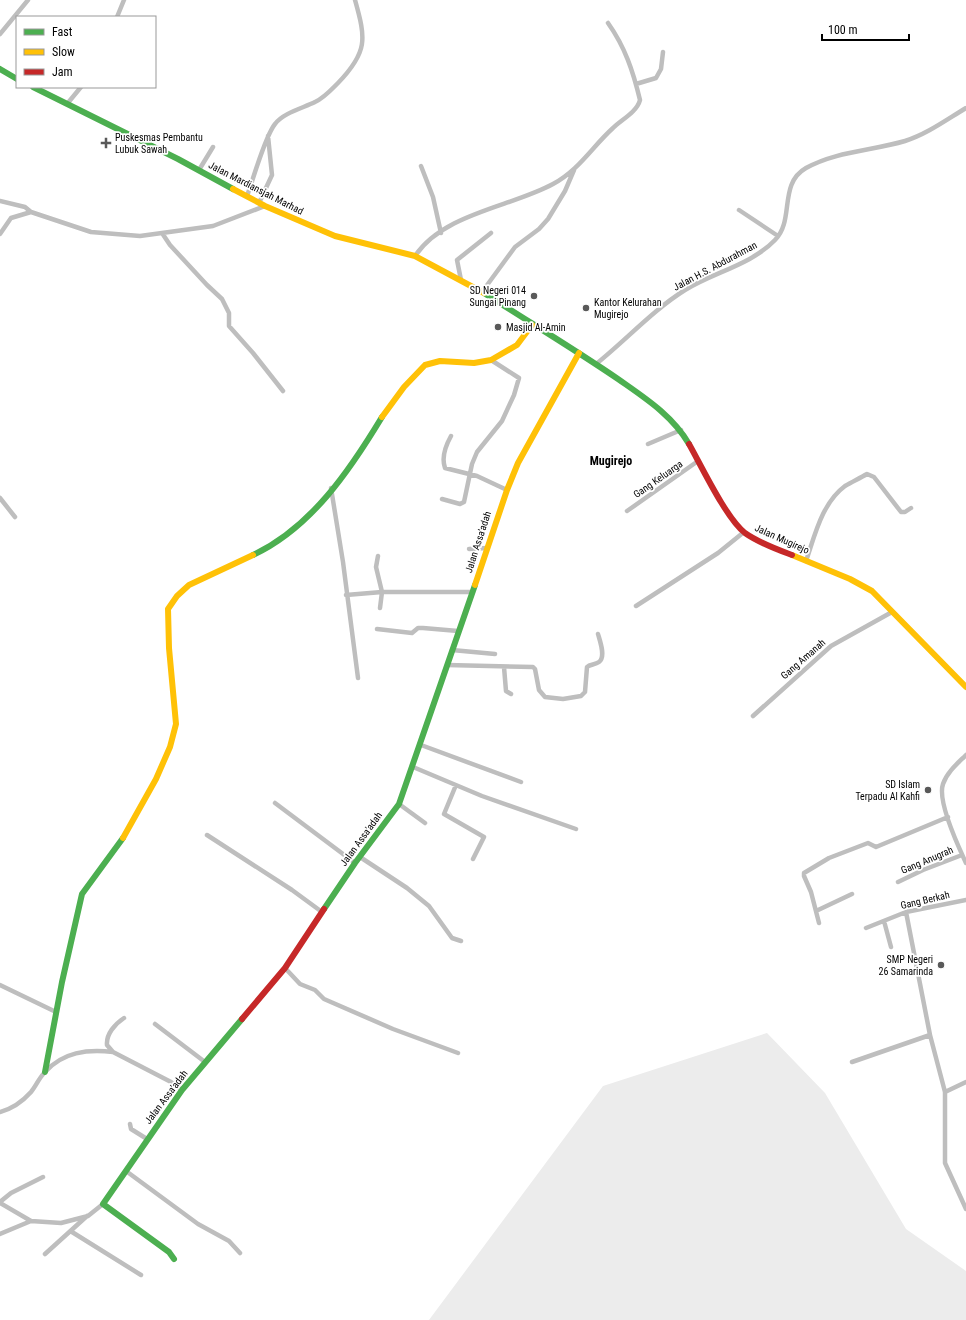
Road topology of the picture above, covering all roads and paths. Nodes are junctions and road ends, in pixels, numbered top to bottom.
1 (28, 0) edge
2 (124, 0) edge
3 (355, 0) edge
4 (117, 16) edge
5 (608, 22) dead end
6 (0, 34) edge
7 (663, 52) dead end
8 (0, 69) edge
9 (16, 78) edge
10 (636, 84) junction
11 (34, 88) edge
12 (80, 88) edge
13 (67, 104) junction
14 (966, 108) edge
15 (268, 136) junction
16 (213, 147) dead end
17 (421, 166) dead end
18 (199, 170) junction
19 (574, 170) junction
20 (248, 196) junction
21 (0, 201) edge
22 (258, 203) junction
23 (264, 206) junction
24 (739, 210) dead end
25 (31, 212) junction
26 (162, 233) junction
27 (440, 233) junction
28 (491, 233) dead end
29 (0, 234) edge
30 (778, 236) junction
31 (415, 256) junction
32 (461, 280) junction
33 (482, 292) junction
34 (532, 325) junction
35 (579, 353) junction
36 (492, 360) junction
37 (596, 364) junction
38 (283, 391) dead end
39 (681, 430) junction
40 (451, 436) dead end
41 (648, 444) dead end
42 (698, 461) junction
43 (470, 474) junction
44 (331, 487) junction
45 (507, 490) junction
46 (0, 498) edge
47 (442, 499) dead end
48 (911, 508) dead end
49 (627, 511) dead end
50 (15, 517) dead end
51 (744, 532) junction
52 (487, 548) junction
53 (469, 549) dead end
54 (378, 556) dead end
55 (806, 561) junction
56 (382, 592) junction
57 (473, 592) junction
58 (346, 595) junction
59 (636, 606) dead end
60 (380, 608) dead end
61 (892, 612) junction
62 (377, 628) dead end
63 (458, 632) junction
64 (598, 634) dead end
65 (452, 650) junction
66 (495, 654) dead end
67 (447, 666) junction
68 (504, 667) junction
69 (358, 678) dead end
70 (966, 687) edge
71 (511, 694) dead end
72 (753, 716) dead end
73 (421, 745) junction
74 (966, 754) edge
75 (413, 767) junction
76 (521, 782) dead end
77 (456, 785) junction
78 (275, 802) dead end
79 (399, 804) junction
80 (948, 817) junction
81 (425, 822) dead end
82 (576, 829) dead end
83 (207, 835) dead end
84 (962, 855) junction
85 (360, 856) junction
86 (473, 858) dead end
87 (356, 863) junction
88 (966, 863) edge
89 (898, 882) dead end
90 (852, 894) dead end
91 (966, 900) edge
92 (816, 911) junction
93 (322, 912) junction
94 (906, 912) junction
95 (884, 921) junction
96 (819, 923) dead end
97 (866, 928) dead end
98 (461, 941) dead end
99 (891, 947) dead end
100 (284, 968) junction
101 (0, 985) edge
102 (56, 1012) junction
103 (124, 1018) dead end
104 (156, 1024) dead end
105 (930, 1035) junction
106 (113, 1052) junction
107 (458, 1053) dead end
108 (205, 1062) junction
109 (852, 1062) dead end
110 (45, 1072) junction
111 (966, 1082) edge
112 (182, 1090) junction
113 (946, 1092) junction
114 (0, 1112) edge
115 (130, 1124) dead end
116 (147, 1138) junction
117 (126, 1171) junction
118 (43, 1177) dead end
119 (0, 1203) edge
120 (103, 1204) junction
121 (966, 1209) edge
122 (88, 1216) junction
123 (31, 1221) junction
124 (72, 1232) junction
125 (0, 1234) edge
126 (240, 1253) dead end
127 (45, 1254) dead end
128 (174, 1258) dead end
129 (141, 1275) dead end

1 - 6 street
2 - 4 street
3 - 15 street
5 - 10 street
7 - 10 street
8 - 9 street
10 - 19 street
11 - 13 street, Jalan Mardiansjah Marhad
12 - 13 street
13 - 18 street, Jalan Mardiansjah Marhad
14 - 30 street, Jalan H.S. Abdurahman
15 - 20 street
15 - 22 street
16 - 18 street
17 - 27 street
18 - 20 street, Jalan Mardiansjah Marhad
19 - 27 street
19 - 33 street
20 - 22 street, Jalan Mardiansjah Marhad
21 - 25 street
22 - 23 street, Jalan Mardiansjah Marhad
23 - 26 street
23 - 31 street, Jalan Mardiansjah Marhad
24 - 30 street
25 - 26 street
25 - 29 street
26 - 38 street
27 - 31 street
28 - 32 street
30 - 37 street, Jalan H.S. Abdurahman
31 - 32 street, Jalan Mardiansjah Marhad
32 - 33 street, Jalan Mardiansjah Marhad
33 - 34 street, Jalan Mardiansjah Marhad
34 - 35 street, Jalan Mardiansjah Marhad
34 - 36 street
35 - 37 street, Jalan Mugirejo
35 - 45 street, Jalan Assa'adah
36 - 43 street
36 - 44 street
37 - 39 street, Jalan Mugirejo
39 - 41 street
39 - 42 street, Jalan Mugirejo
40 - 43 street
42 - 49 street, Gang Keluarga
42 - 51 street, Jalan Mugirejo
43 - 45 street
43 - 47 street
44 - 58 street
44 - 102 street
45 - 52 street, Jalan Assa'adah
46 - 50 street
48 - 55 street
51 - 55 street, Jalan Mugirejo
51 - 59 street
52 - 53 street
52 - 57 street, Jalan Assa'adah
54 - 56 street
55 - 61 street, Jalan Mugirejo
56 - 57 street
56 - 58 street
56 - 60 street
57 - 63 street, Jalan Assa'adah
58 - 69 street
61 - 70 street, Jalan Mugirejo
61 - 72 street, Gang Amanah
62 - 63 street
63 - 65 street, Jalan Assa'adah
64 - 68 street
65 - 66 street
65 - 67 street, Jalan Assa'adah
67 - 68 street
67 - 73 street, Jalan Assa'adah
68 - 71 street
73 - 75 street, Jalan Assa'adah
73 - 76 street
74 - 80 street
75 - 77 street
75 - 79 street, Jalan Assa'adah
77 - 82 street
77 - 86 street
78 - 87 street
79 - 81 street
79 - 85 street, Jalan Assa'adah
80 - 84 street
80 - 92 street
83 - 93 street
84 - 88 street
84 - 89 street, Gang Anugrah
85 - 87 street, Jalan Assa'adah
85 - 98 street
87 - 93 street, Jalan Assa'adah
90 - 92 street
91 - 94 street, Gang Berkah
92 - 96 street
93 - 100 street, Jalan Assa'adah
94 - 95 street, Gang Berkah
94 - 105 street
95 - 97 street, Gang Berkah
95 - 99 street
100 - 107 street
100 - 108 street, Jalan Assa'adah
101 - 102 street
102 - 110 street
103 - 106 street
104 - 108 street
105 - 109 street
105 - 113 street
106 - 110 street
106 - 112 street
108 - 112 street, Jalan Assa'adah
110 - 114 street
111 - 113 street
112 - 116 street, Jalan Assa'adah
113 - 121 street
115 - 116 street
116 - 117 street, Jalan Assa'adah
117 - 120 street, Jalan Assa'adah
117 - 126 street
118 - 119 street
119 - 123 street
120 - 122 street
120 - 128 street
122 - 123 street
122 - 124 street
123 - 125 street
124 - 127 street
124 - 129 street

